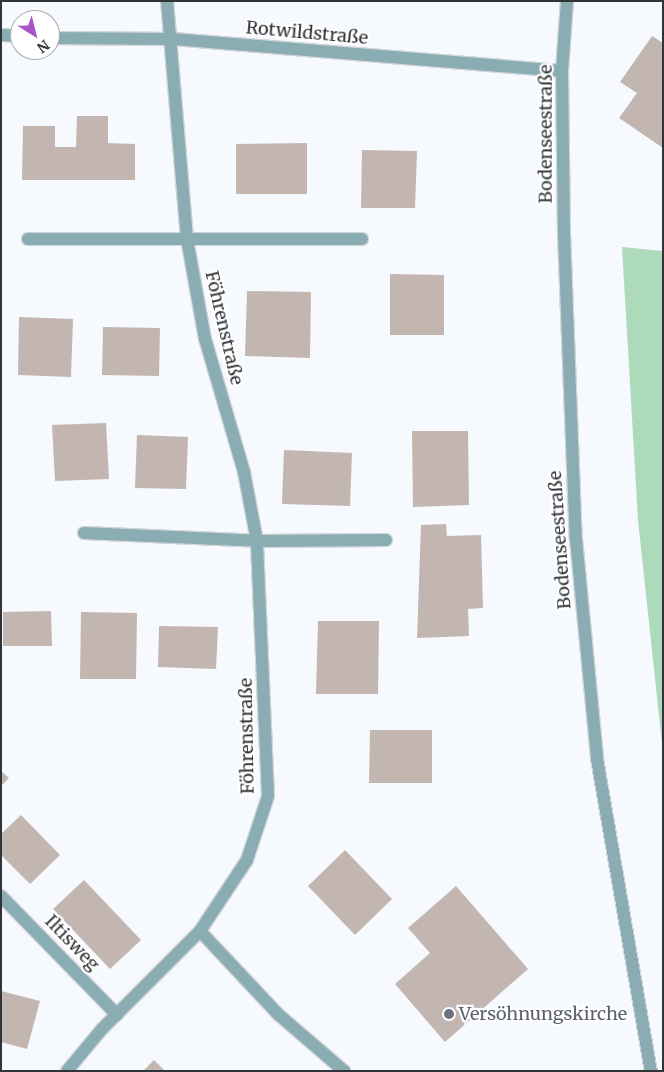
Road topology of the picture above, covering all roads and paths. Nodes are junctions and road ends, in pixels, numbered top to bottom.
1 (168, 1) edge
2 (567, 1) edge
3 (60, 38) edge
4 (173, 39) junction
5 (562, 71) junction
6 (28, 239) dead end
7 (187, 239) junction
8 (362, 239) dead end
9 (84, 533) dead end
10 (386, 540) dead end
11 (257, 541) junction
12 (1, 896) edge
13 (200, 931) junction
14 (118, 1015) junction
15 (68, 1071) edge
16 (344, 1071) edge
17 (651, 1071) edge

1 - 4 street, Föhrenstraße
2 - 5 street, Bodenseestraße
3 - 4 street, Rotwildstraße
4 - 5 street, Rotwildstraße
4 - 7 street, Föhrenstraße
5 - 17 street, Bodenseestraße
6 - 7 street
7 - 8 street
7 - 11 street, Föhrenstraße
9 - 11 street
10 - 11 street
11 - 13 street, Föhrenstraße
12 - 14 street, Iltisweg
13 - 14 street, Föhrenstraße
13 - 16 street
14 - 15 street, Föhrenstraße

